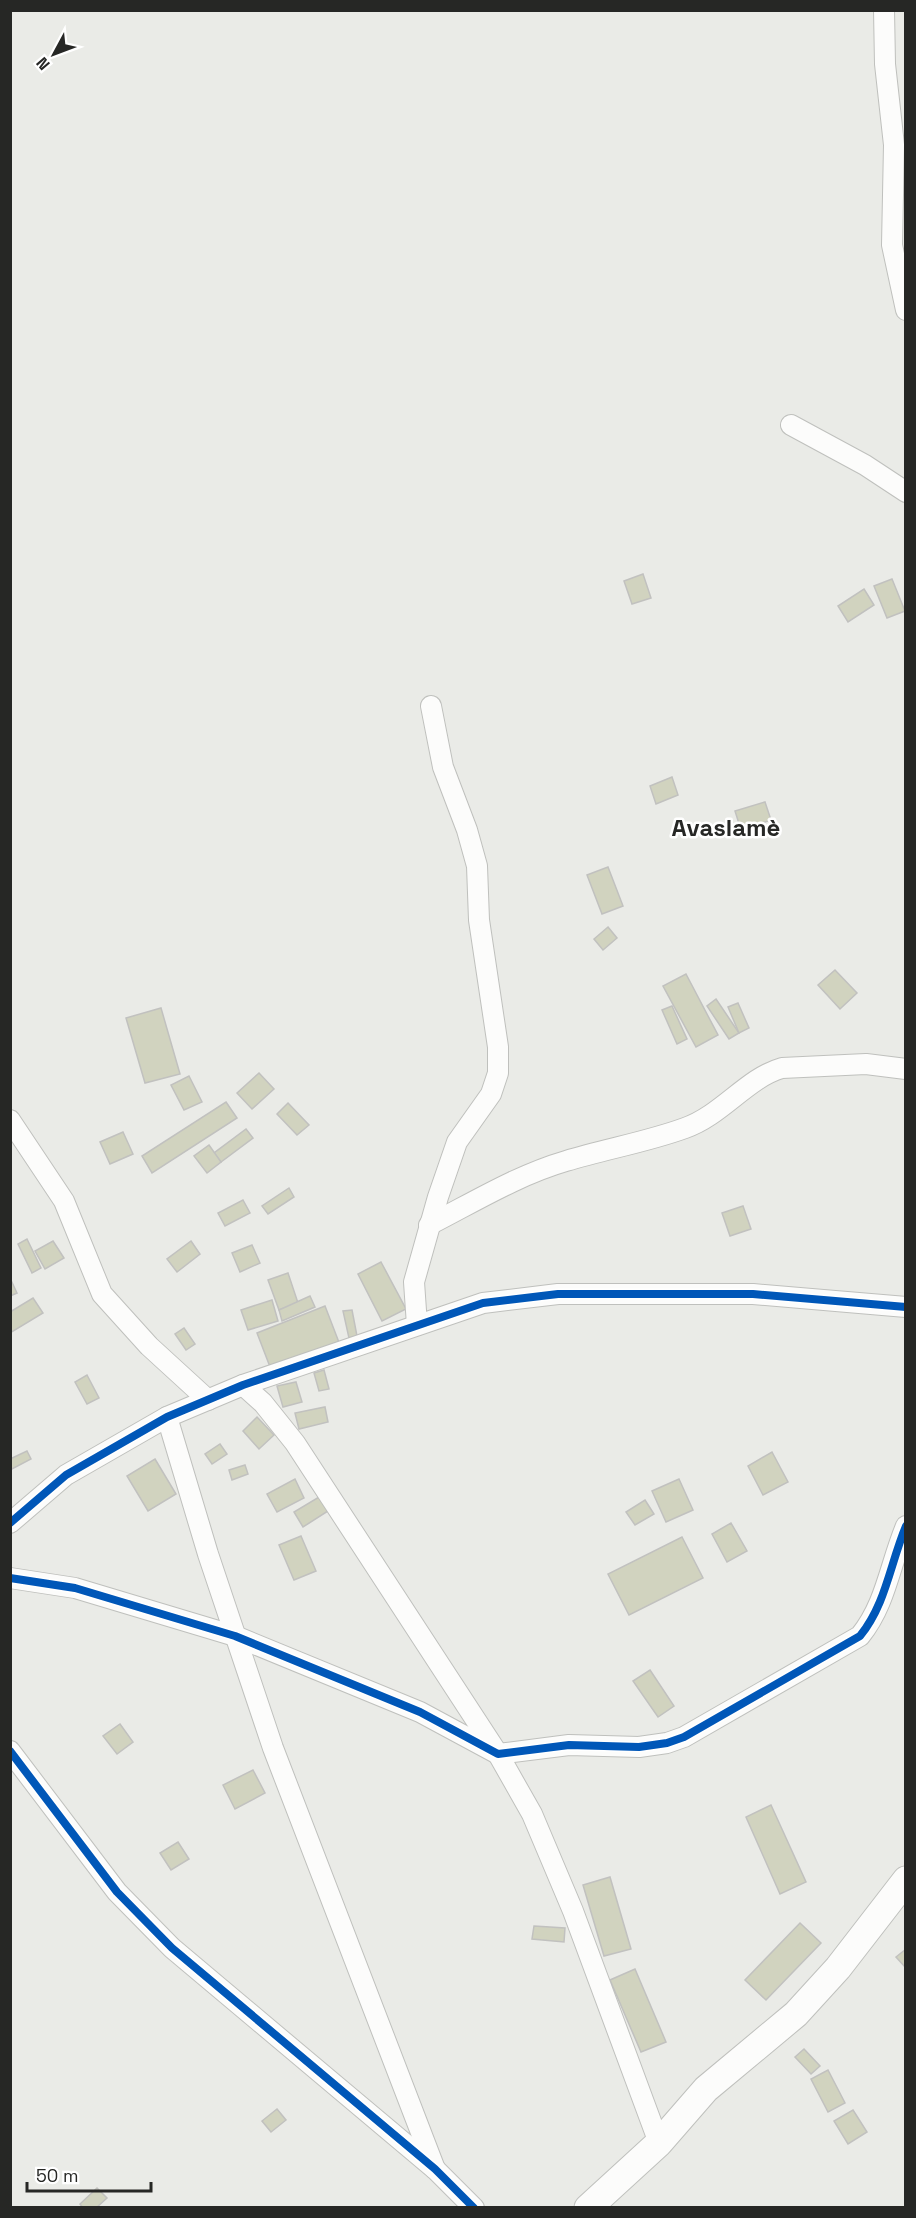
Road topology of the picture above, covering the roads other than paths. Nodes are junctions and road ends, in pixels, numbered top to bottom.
1 (884, 10) edge
2 (906, 310) edge
3 (792, 425) dead end
4 (906, 492) edge
5 (431, 706) dead end
6 (906, 1069) edge
7 (10, 1120) edge
8 (429, 1225) junction
9 (906, 1307) edge
10 (417, 1325) junction
11 (243, 1385) junction
12 (208, 1400) junction
13 (167, 1417) junction
14 (10, 1523) edge
15 (906, 1526) edge
16 (10, 1578) edge
17 (235, 1636) junction
18 (10, 1751) edge
19 (498, 1754) junction
20 (906, 1880) edge
21 (659, 2143) junction
22 (435, 2169) junction
23 (474, 2208) edge
24 (588, 2208) edge

1 - 2 street
3 - 4 street
5 - 8 street
6 - 8 street
7 - 12 street
8 - 10 street
9 - 10 street
10 - 11 street
11 - 12 street
11 - 19 street
12 - 13 street
13 - 14 street
13 - 17 street
15 - 19 street
16 - 17 street
17 - 19 street
17 - 22 street
18 - 22 street
19 - 21 street
20 - 21 street
21 - 24 street
22 - 23 street

